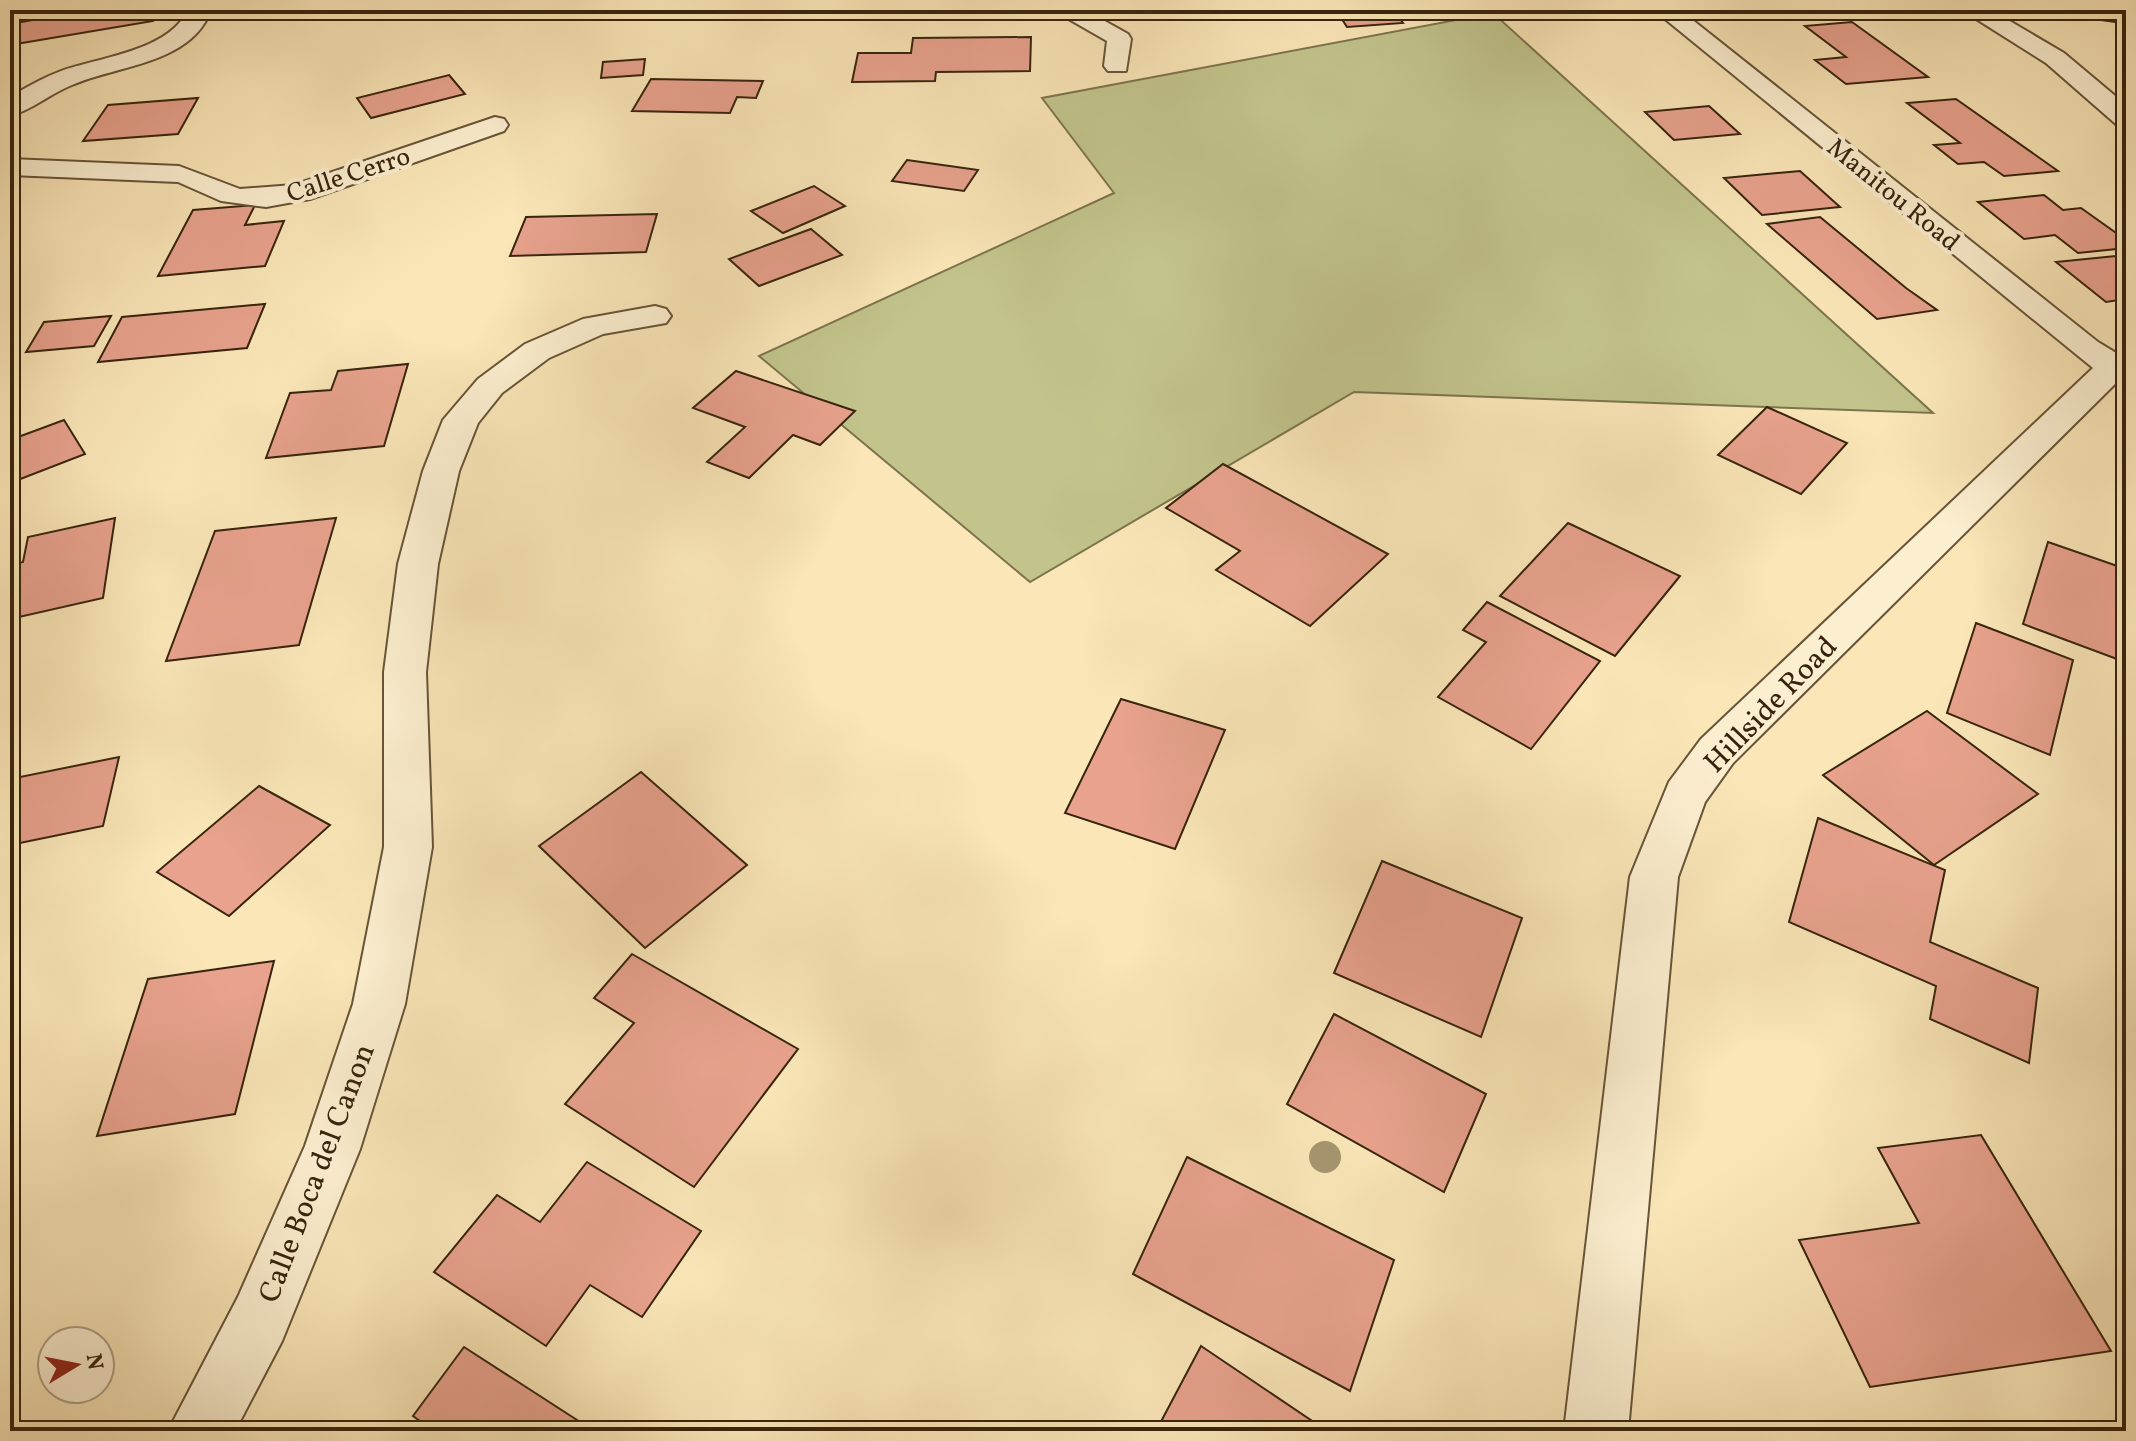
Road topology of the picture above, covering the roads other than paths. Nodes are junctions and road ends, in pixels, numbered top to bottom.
1 (199, 10) edge
2 (1065, 10) edge
3 (1666, 10) edge
4 (1974, 10) edge
5 (1117, 66) dead end
6 (10, 108) edge
7 (2126, 119) edge
8 (495, 125) dead end
9 (10, 167) edge
10 (655, 316) dead end
11 (2120, 370) edge
12 (200, 1431) edge
13 (1596, 1431) edge

1 - 6 street
2 - 5 street
3 - 11 street, Manitou Road
4 - 7 street
8 - 9 street, Calle Cerro
10 - 12 street, Calle Boca del Canon
11 - 13 street, Hillside Road

